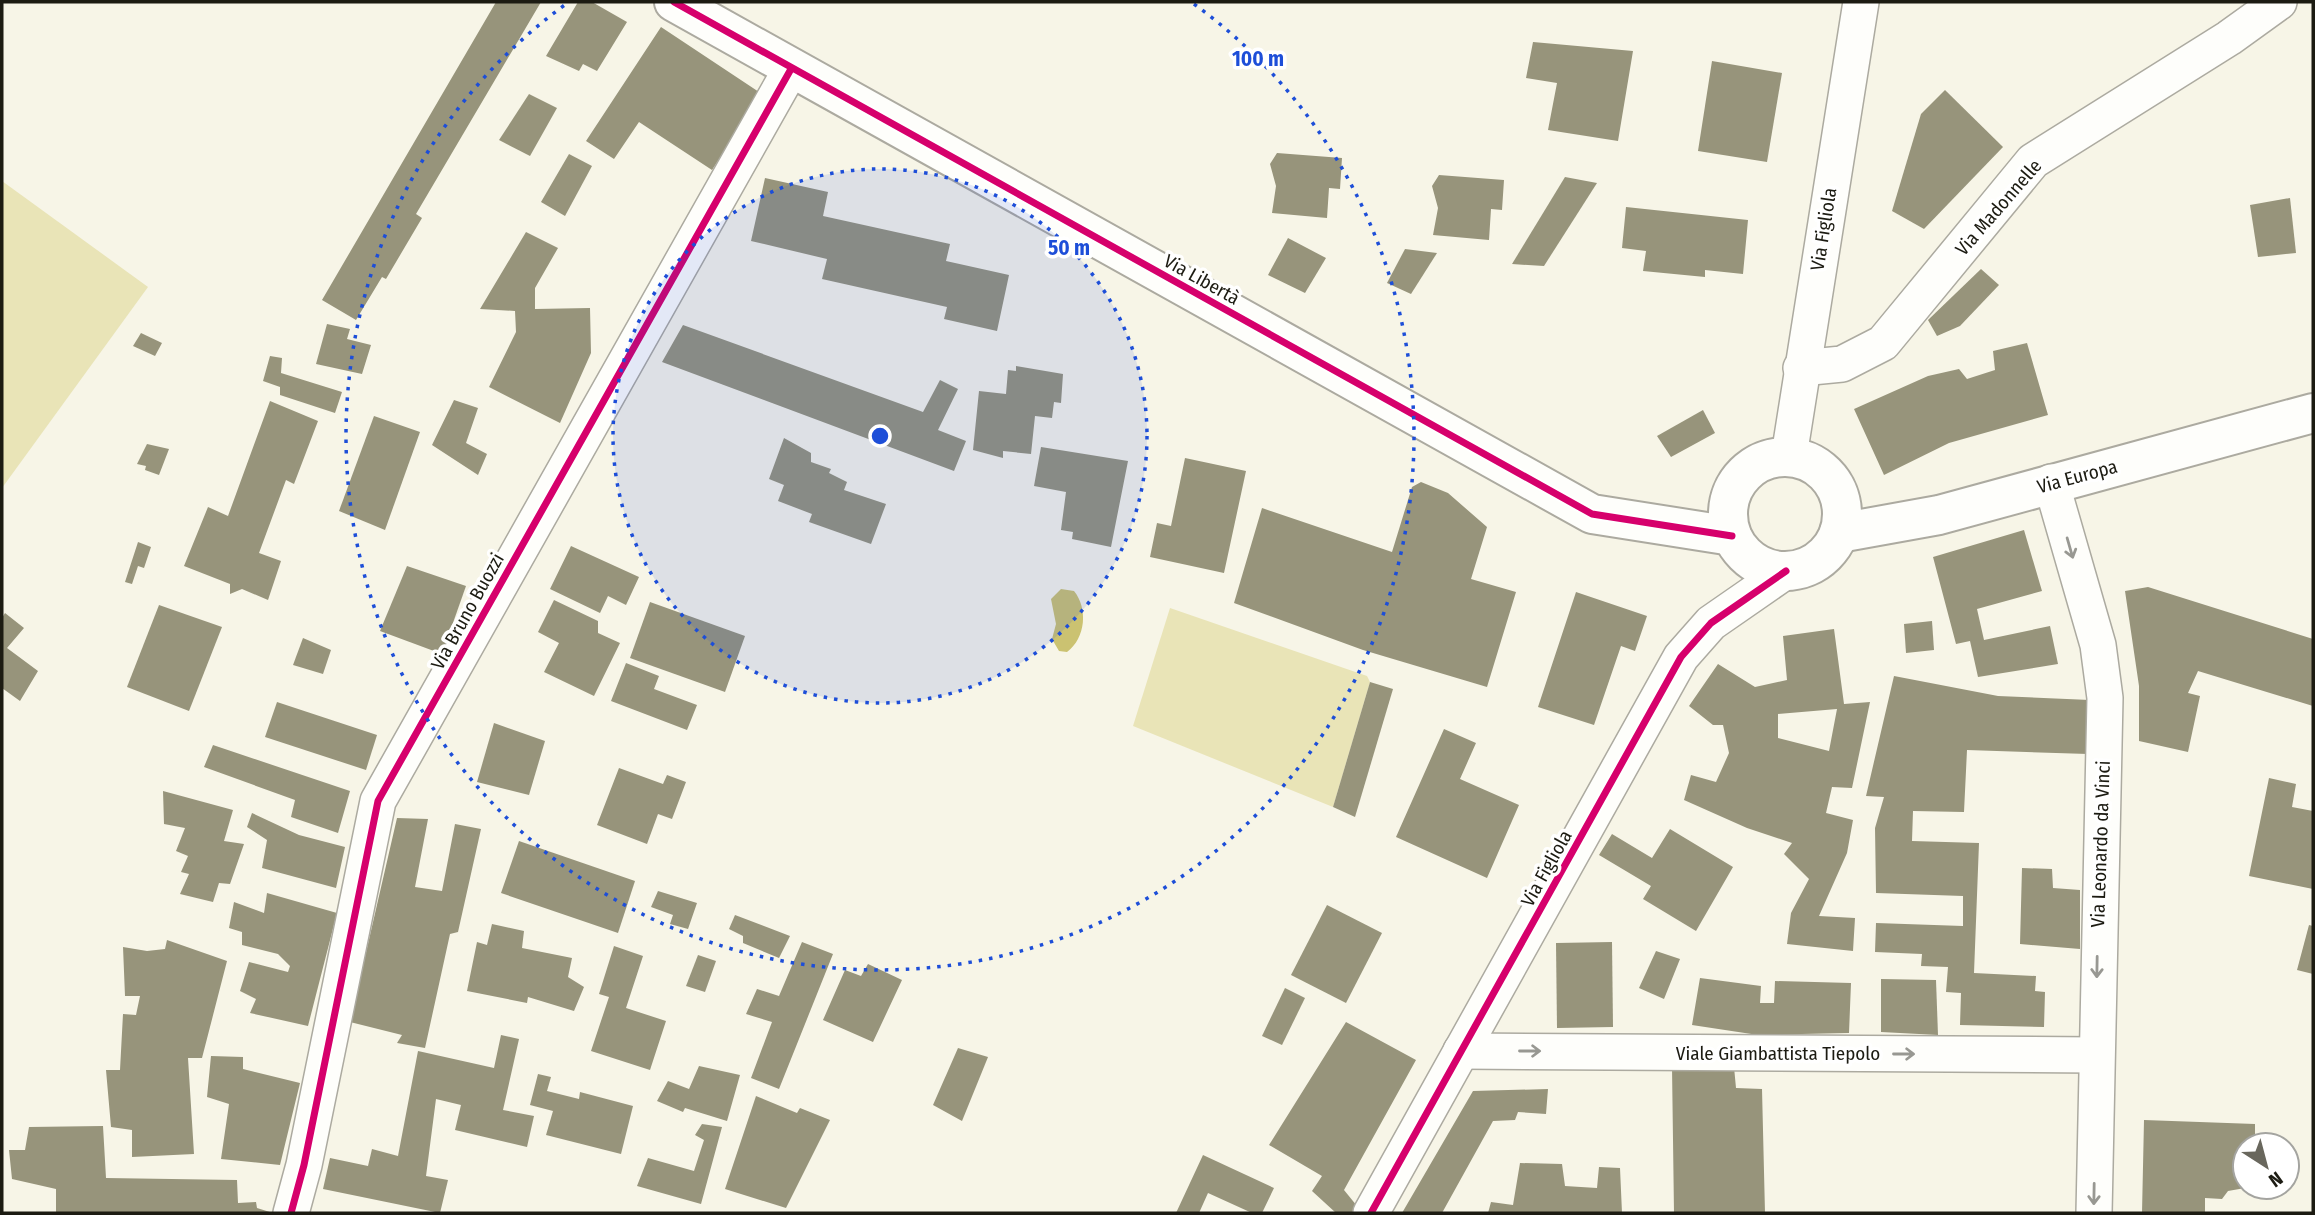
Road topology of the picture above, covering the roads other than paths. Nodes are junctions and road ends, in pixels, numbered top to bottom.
1 (674, 2) edge
2 (1861, 2) edge
3 (2279, 2) edge
4 (791, 69) junction
5 (1801, 368) junction
6 (2313, 413) edge
7 (1789, 456) junction
8 (2051, 482) junction
9 (1839, 533) junction
10 (1732, 536) junction
11 (1786, 571) junction
12 (1461, 1051) junction
13 (2096, 1055) junction
14 (291, 1213) edge
15 (1371, 1213) edge
16 (2094, 1213) edge

1 - 4 street, Via Libertà
2 - 5 street, Via Figliola
3 - 5 street, Via Madonnelle
4 - 10 street, Via Libertà
4 - 14 street, Via Bruno Buozzi
5 - 7 street, Via Figliola
6 - 8 street, Via Europa
7 - 9 street
7 - 10 street
8 - 9 street, Via Europa
8 -> 13 street, Via Leonardo da Vinci
9 - 11 street
10 - 11 street
11 - 12 street, Via Figliola
12 -> 13 street, Viale Giambattista Tiepolo
12 - 15 street, Via Figliola
13 -> 16 street, Via Leonardo da Vinci

